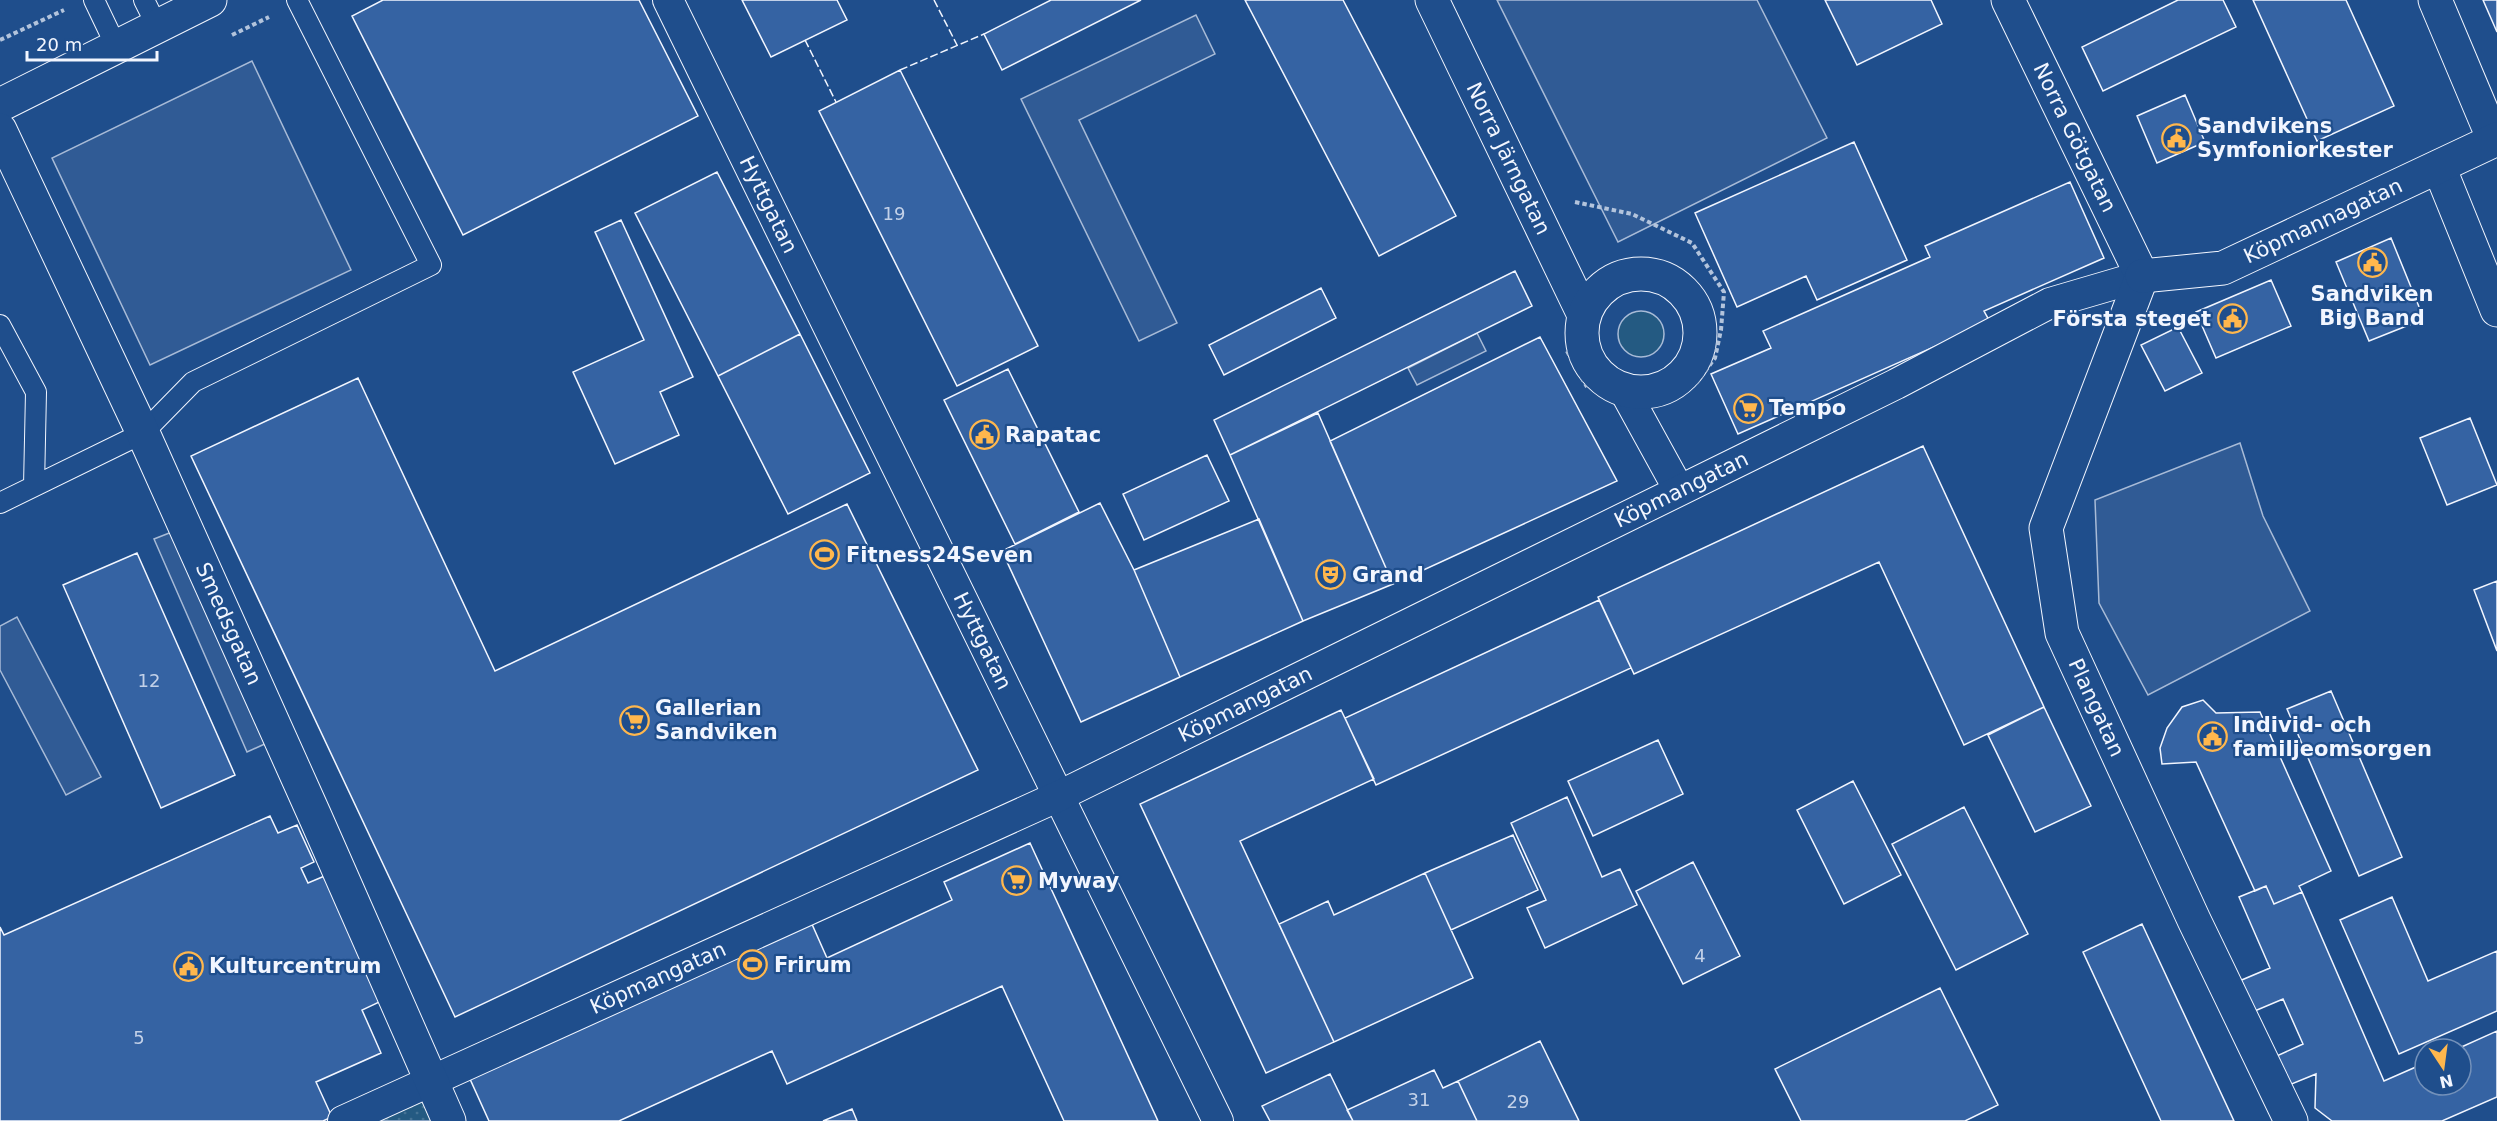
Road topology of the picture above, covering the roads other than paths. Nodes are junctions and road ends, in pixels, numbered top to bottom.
1 (94, 0) edge
2 (210, 0) edge
3 (297, 0) edge
4 (668, 0) edge
5 (1432, 0) edge
6 (2008, 0) edge
7 (2435, 0) edge
8 (151, 13) edge
9 (116, 46) junction
10 (0, 105) edge
11 (0, 130) edge
12 (2496, 140) edge
13 (2439, 167) junction
14 (2142, 276) junction
15 (2497, 310) edge
16 (1584, 315) junction
17 (0, 325) edge
18 (1629, 400) junction
19 (143, 433) junction
20 (34, 486) junction
21 (1678, 490) junction
22 (0, 503) edge
23 (1059, 796) junction
24 (431, 1081) junction
25 (343, 1121) edge
26 (449, 1121) edge
27 (1218, 1121) edge
28 (2290, 1121) edge

1 - 9 lane
2 - 8 street
3 - 19 lane
4 - 23 street, Hyttgatan
5 - 16 street, Norra Järngatan
6 - 14 street, Norra Götgatan
7 - 12 street
8 - 9 street
9 - 10 street
11 - 19 street, Smedsgatan
12 - 13 street, Köpmannagatan
13 - 14 street, Köpmannagatan
13 - 15 street
14 - 21 street, Köpmangatan
14 - 28 street, Plangatan
16 - 18 street, Norra Järngatan
16 - 18 street, Norra Järngatan
17 - 20 lane
18 - 21 street
19 - 20 lane
19 - 24 street, Smedsgatan
20 - 22 lane
21 - 23 street, Köpmangatan
23 - 24 street, Köpmangatan
23 - 27 street, Hyttgatan
24 - 25 street, Köpmangatan
24 - 26 street, Smedsgatan

